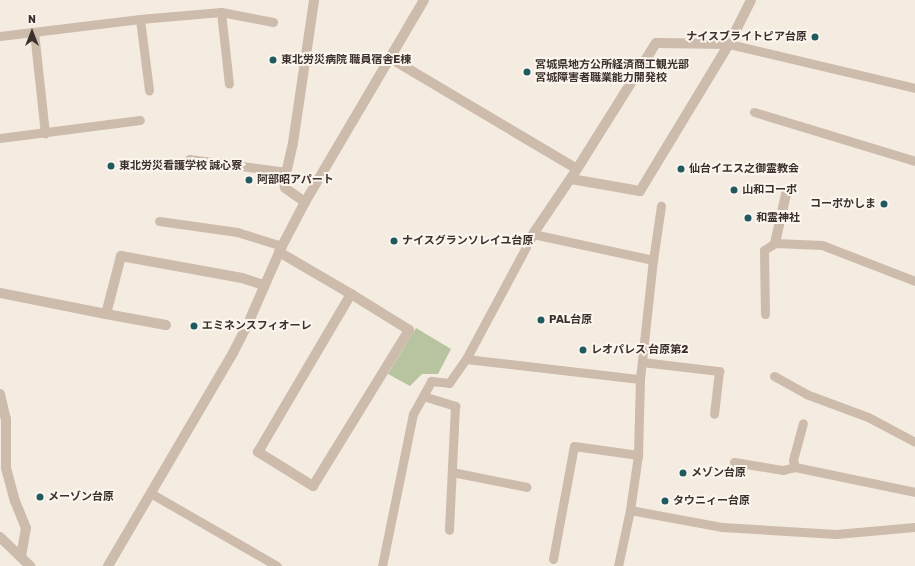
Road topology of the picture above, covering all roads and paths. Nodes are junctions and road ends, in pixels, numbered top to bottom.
1 (314, 0) edge
2 (424, 0) edge
3 (751, 0) edge
4 (221, 12) junction
5 (140, 19) junction
6 (273, 22) dead end
7 (34, 32) junction
8 (0, 36) edge
9 (729, 44) junction
10 (390, 58) junction
11 (229, 84) dead end
12 (915, 88) edge
13 (150, 90) dead end
14 (754, 112) dead end
15 (140, 120) dead end
16 (45, 133) junction
17 (0, 138) edge
18 (189, 159) dead end
19 (915, 161) edge
20 (577, 169) junction
21 (286, 172) junction
22 (571, 179) junction
23 (786, 194) dead end
24 (305, 202) junction
25 (661, 206) dead end
26 (159, 221) dead end
27 (533, 234) junction
28 (775, 243) junction
29 (280, 249) junction
30 (653, 260) junction
31 (915, 281) edge
32 (264, 285) junction
33 (0, 293) edge
34 (351, 294) junction
35 (106, 314) junction
36 (764, 314) dead end
37 (166, 325) dead end
38 (466, 359) junction
39 (642, 362) junction
40 (774, 376) dead end
41 (640, 379) junction
42 (0, 394) edge
43 (423, 396) junction
44 (714, 414) dead end
45 (803, 423) dead end
46 (915, 442) edge
47 (638, 454) junction
48 (734, 462) dead end
49 (795, 467) junction
50 (452, 472) junction
51 (527, 487) dead end
52 (915, 492) edge
53 (152, 494) junction
54 (630, 510) junction
55 (915, 527) edge
56 (449, 530) dead end
57 (0, 537) edge
58 (21, 557) junction
59 (553, 560) dead end
60 (30, 566) edge
61 (108, 566) edge
62 (277, 566) edge
63 (382, 566) edge
64 (618, 566) edge

1 - 21 street
2 - 10 street
3 - 9 street
4 - 5 lane
4 - 6 lane
4 - 11 lane
5 - 7 lane
5 - 13 lane
7 - 8 lane
7 - 16 lane
9 - 12 lane
9 - 20 street
9 - 22 street
10 - 20 street
10 - 24 street
14 - 19 lane
15 - 16 lane
16 - 17 lane
18 - 21 lane
20 - 22 street
21 - 24 street
22 - 27 street
23 - 28 street
24 - 29 street
25 - 30 lane
26 - 29 lane
27 - 30 lane
27 - 38 lane
28 - 31 lane
28 - 36 lane
29 - 32 street
29 - 34 street
30 - 39 lane
32 - 35 street
32 - 53 street
33 - 35 street
34 - 34 street
35 - 37 street
38 - 41 lane
38 - 43 lane
39 - 41 lane
39 - 44 lane
40 - 46 lane
41 - 47 lane
42 - 58 street
43 - 50 lane
43 - 63 lane
45 - 49 lane
47 - 54 lane
47 - 59 lane
48 - 49 lane
49 - 52 lane
50 - 51 lane
50 - 56 lane
53 - 61 street
53 - 62 lane
54 - 55 lane
54 - 64 lane
57 - 58 street
58 - 60 street

